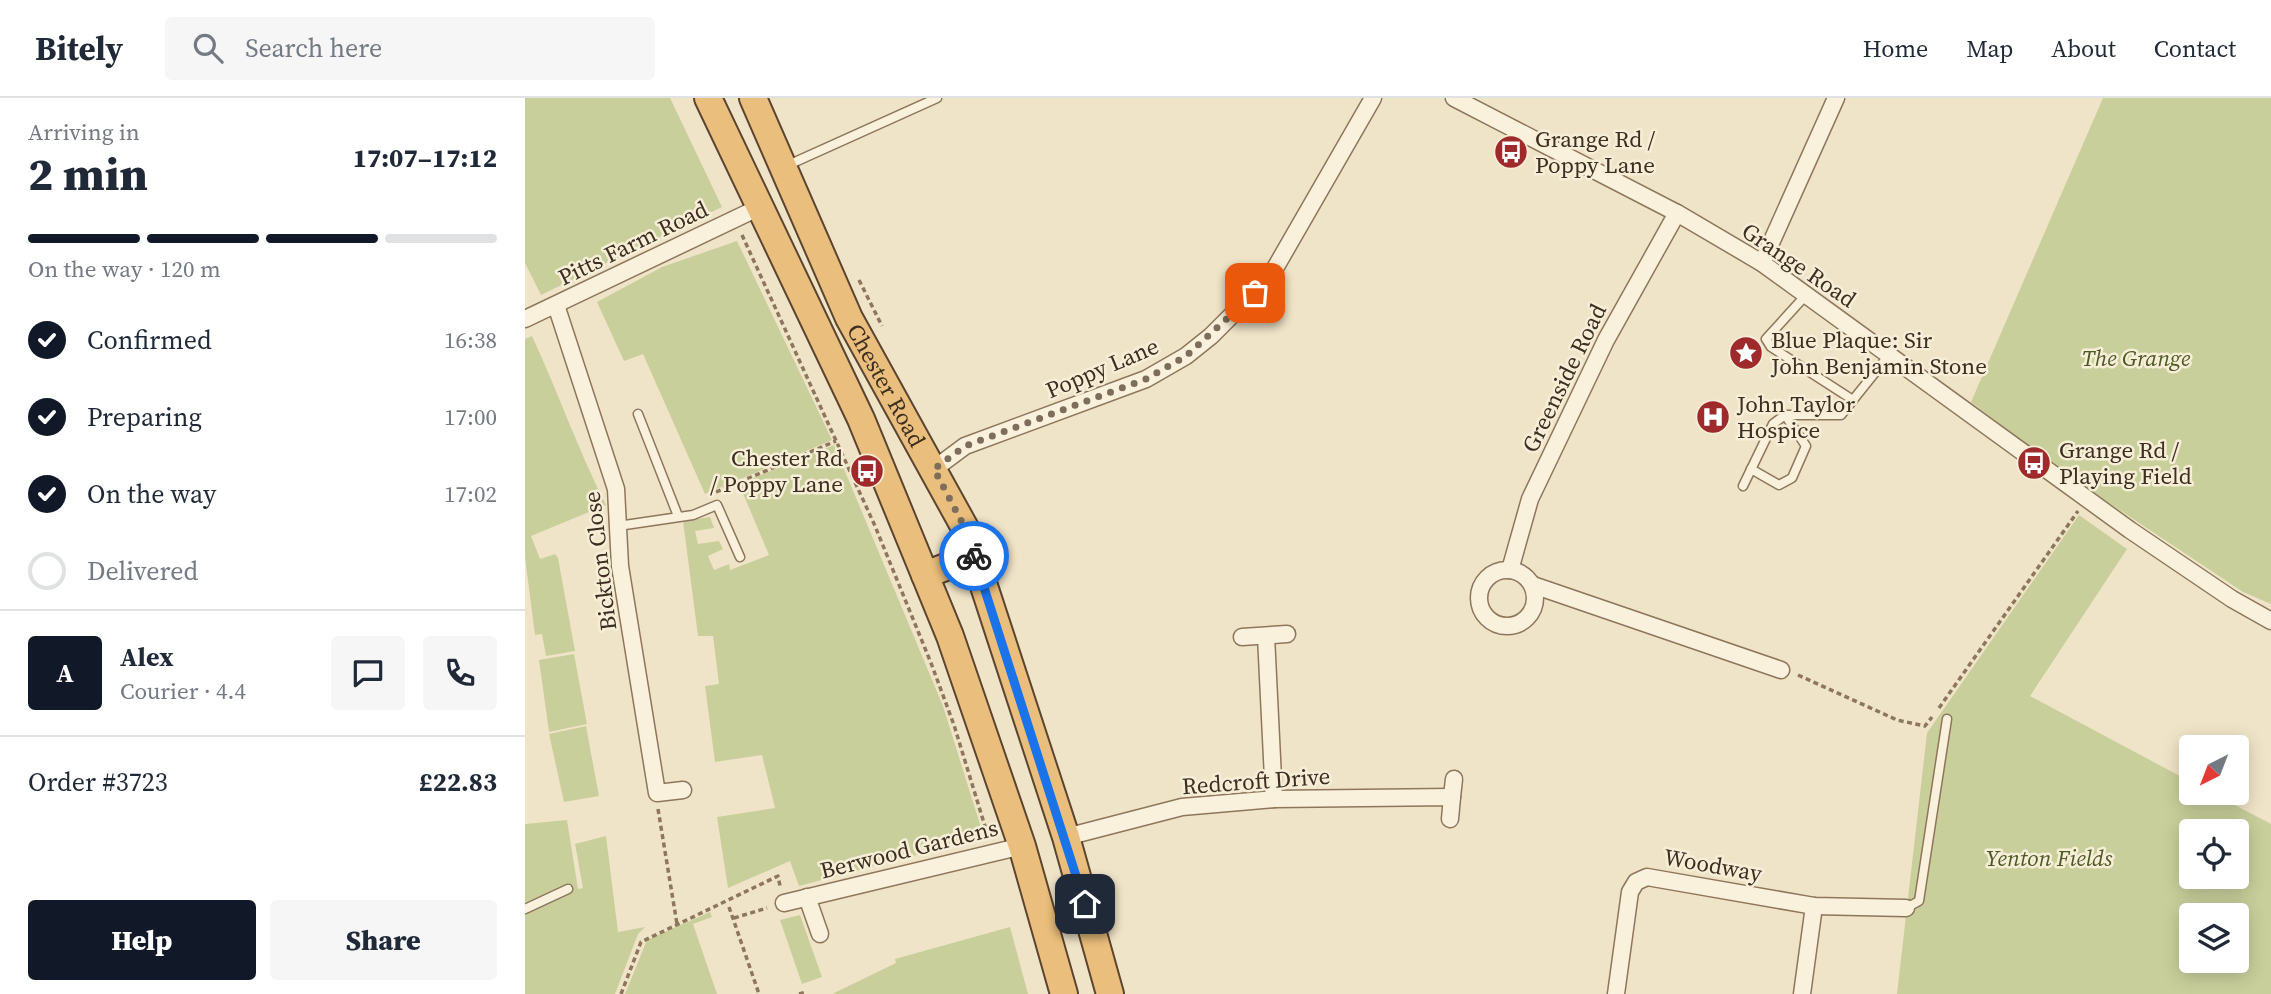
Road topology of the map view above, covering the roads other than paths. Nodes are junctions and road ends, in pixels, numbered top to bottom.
1 (708, 98) edge
2 (753, 98) edge
3 (937, 98) edge
4 (1373, 98) edge
5 (1454, 98) edge
6 (1836, 98) edge
7 (783, 167) junction
8 (751, 211) junction
9 (1677, 213) junction
10 (1762, 263) junction
11 (1806, 295) junction
12 (556, 305) junction
13 (525, 319) edge
14 (1889, 355) junction
15 (881, 379) junction
16 (849, 394) junction
17 (1853, 400) junction
18 (638, 414) dead end
19 (1785, 415) junction
20 (934, 469) junction
21 (1751, 469) junction
22 (1743, 486) dead end
23 (678, 512) junction
24 (618, 526) junction
25 (974, 556) junction
26 (740, 557) dead end
27 (1510, 570) junction
28 (925, 575) junction
29 (1533, 585) junction
30 (2271, 621) edge
31 (1287, 634) dead end
32 (1266, 636) junction
33 (1242, 637) dead end
34 (1781, 670) road end
35 (1947, 719) dead end
36 (1454, 779) dead end
37 (683, 790) dead end
38 (1452, 797) junction
39 (1273, 799) junction
40 (1450, 819) dead end
41 (1066, 837) junction
42 (1022, 846) junction
43 (568, 889) dead end
44 (807, 897) junction
45 (784, 903) road end
46 (1814, 906) junction
47 (1906, 908) joint
48 (525, 909) edge
49 (820, 933) dead end
50 (1064, 994) edge
51 (1110, 994) edge
52 (1616, 994) edge
53 (1802, 994) edge

1 - 8 highway, Chester Road
2 - 7 highway, Chester Road
3 - 7 lane
4 - 20 street, Poppy Lane
5 - 9 street, Grange Road
6 - 10 street
7 - 15 highway, Chester Road
8 - 12 street, Pitts Farm Road
8 - 16 highway, Chester Road
9 - 10 street, Grange Road
9 - 27 street, Greenside Road
10 - 11 street, Grange Road
11 - 14 street, Grange Road
11 - 17 lane
12 - 13 street, Pitts Farm Road
12 - 24 street, Bickton Close
14 - 17 lane
14 - 30 street, Grange Road
15 - 16 highway
15 - 20 highway, Chester Road
16 - 28 highway, Chester Road
17 - 19 lane
18 - 23 lane
19 - 21 lane
19 - 21 lane
20 - 25 highway, Chester Road
21 - 22 lane
23 - 24 lane
23 - 26 lane
24 - 37 street, Bickton Close
25 - 28 highway
25 - 41 highway, Chester Road
27 - 29 street
27 - 29 street
28 - 42 highway, Chester Road
29 - 34 street
31 - 32 street
32 - 33 street
32 - 39 street
35 - 47 lane
36 - 38 street
38 - 39 street, Redcroft Drive
38 - 40 street
39 - 41 street, Redcroft Drive
41 - 51 highway, Chester Road
42 - 44 street, Berwood Gardens
42 - 50 highway, Chester Road
43 - 48 lane
44 - 45 street, Berwood Gardens
44 - 49 street, Berwood Gardens
46 - 47 street, Woodway
46 - 52 street, Woodway
46 - 53 street

